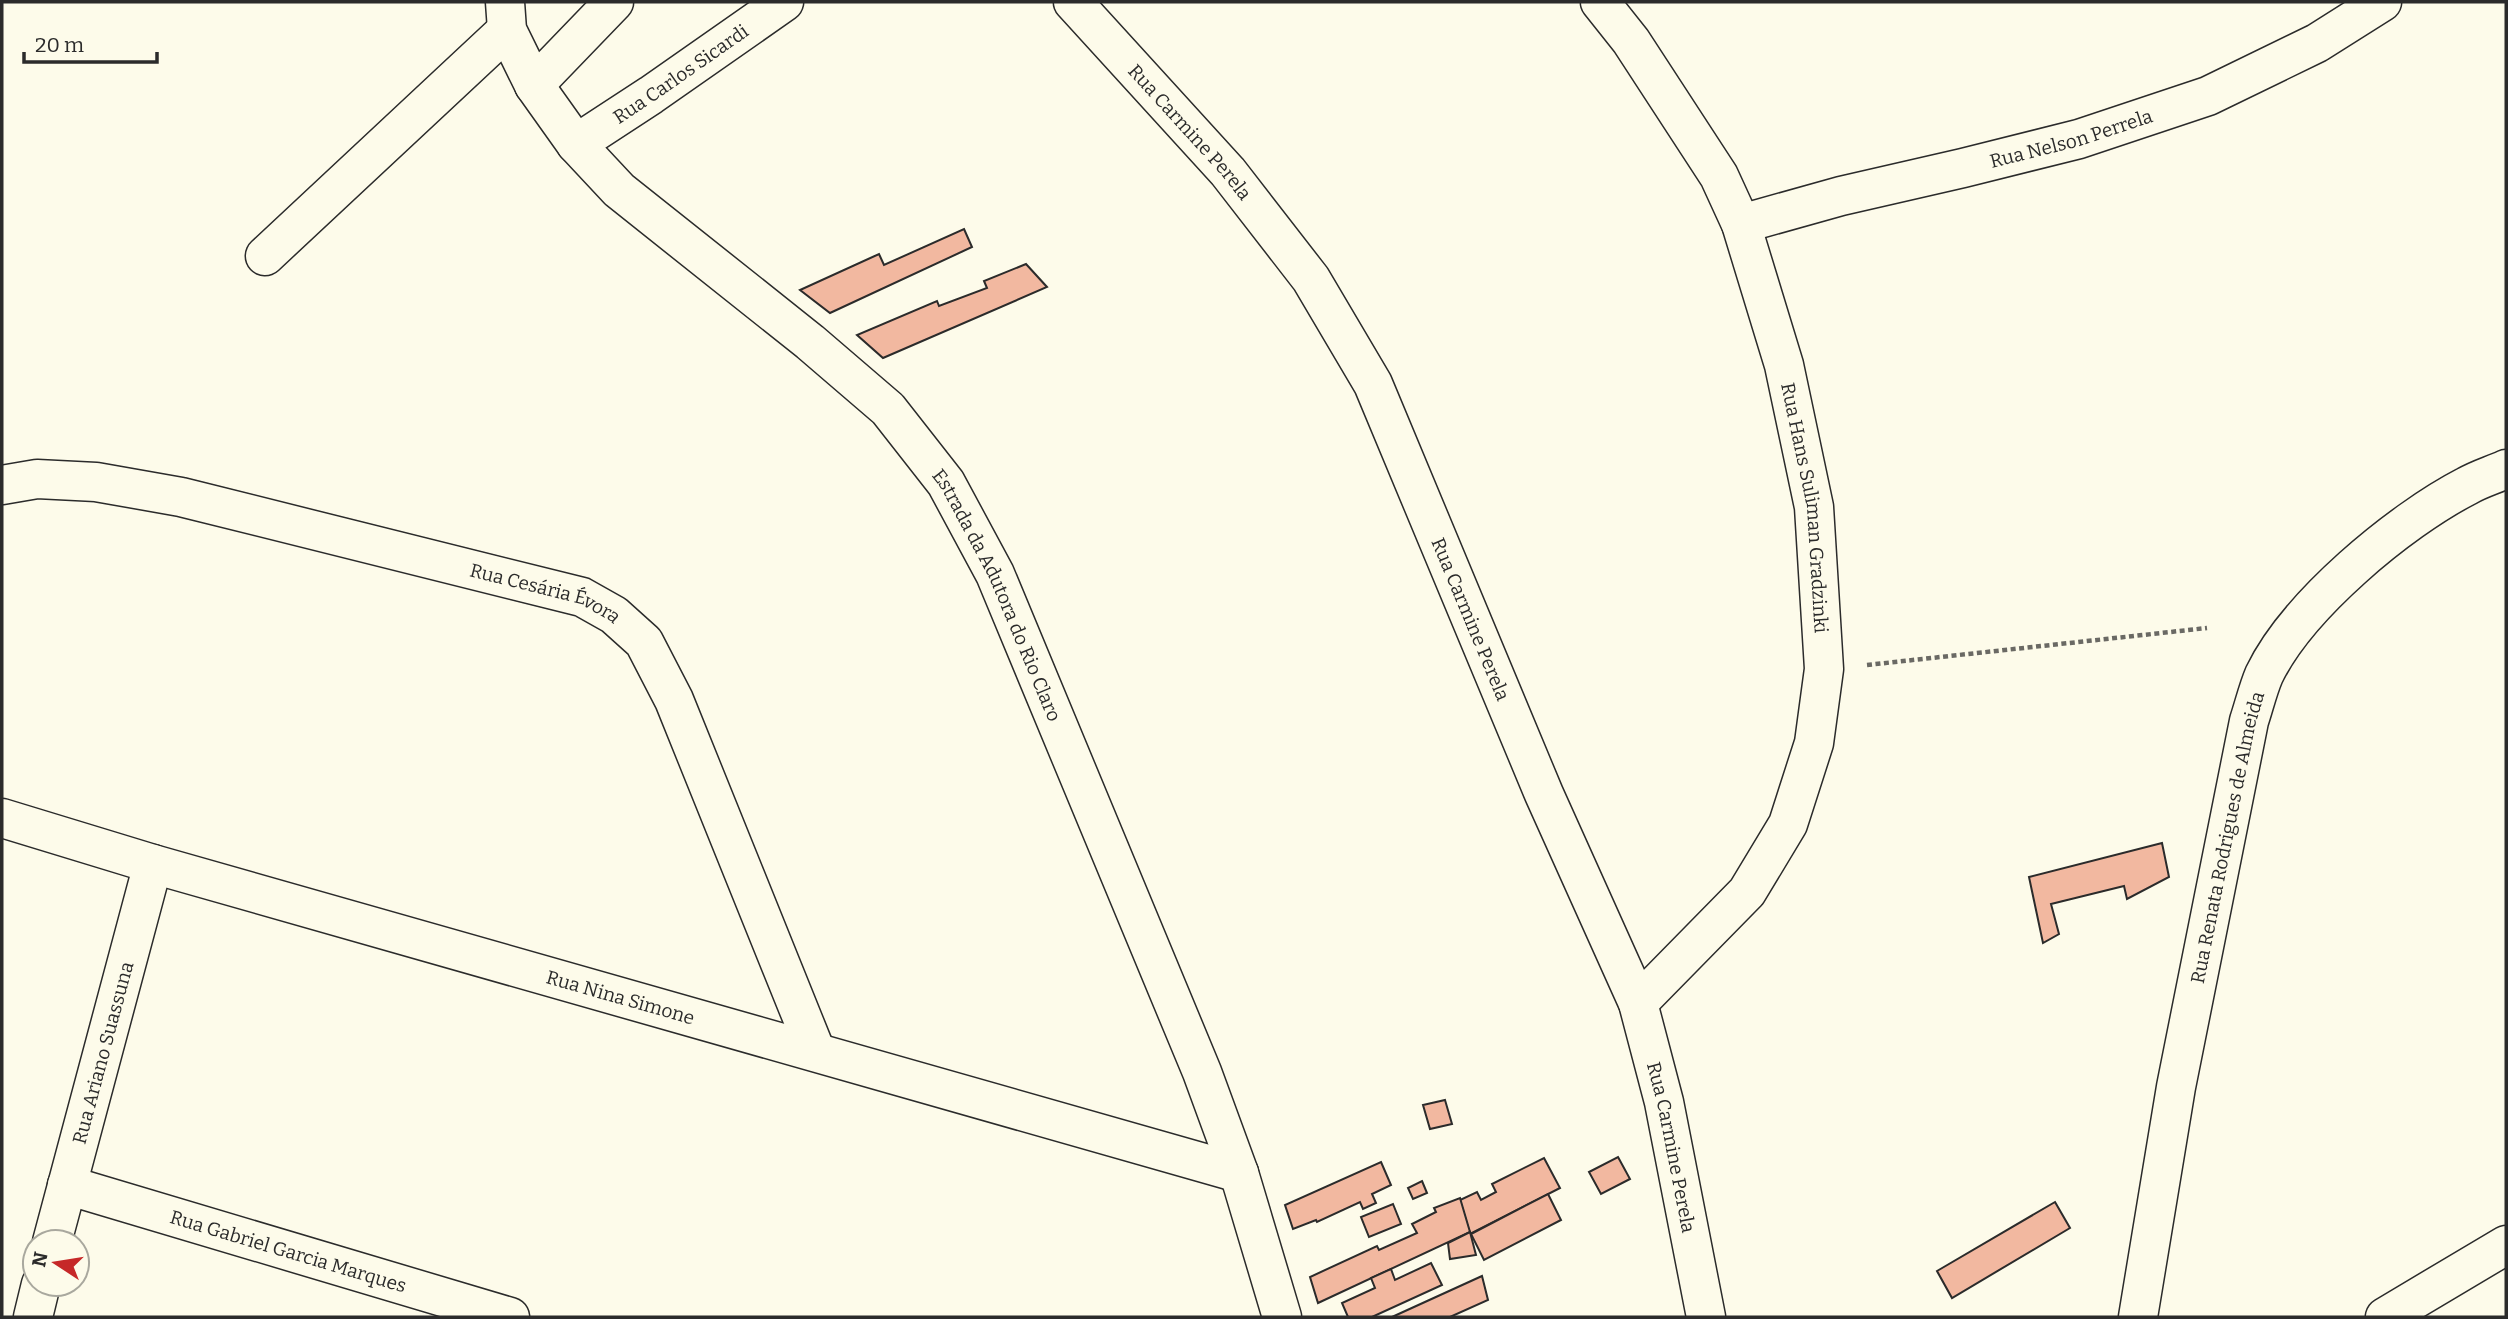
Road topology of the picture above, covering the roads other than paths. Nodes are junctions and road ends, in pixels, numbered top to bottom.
1 (614, 2) edge
2 (784, 2) edge
3 (1073, 2) edge
4 (1600, 2) edge
5 (2382, 2) edge
6 (506, 16) edge
7 (534, 85) junction
8 (576, 144) junction
9 (1741, 224) junction
10 (265, 256) dead end
11 (2506, 469) edge
12 (2, 485) edge
13 (2, 818) edge
14 (153, 864) junction
15 (1638, 1003) junction
16 (816, 1052) junction
17 (1239, 1173) junction
18 (67, 1185) junction
19 (56, 1228) edge
20 (2506, 1245) edge
21 (38, 1298) edge
22 (33, 1317) edge
23 (510, 1317) edge
24 (1282, 1317) edge
25 (1706, 1317) edge
26 (2138, 1317) edge
27 (2385, 1317) edge

1 - 7 street
2 - 8 street, Rua Carlos Sicardi
3 - 15 street, Rua Carmine Perela
4 - 9 street, Rua Hans Suliman Gradzinki
5 - 9 street, Rua Nelson Perrela
6 - 7 street, Estrada da Adutora do Rio Claro
6 - 10 street
7 - 8 street, Estrada da Adutora do Rio Claro
8 - 17 street, Estrada da Adutora do Rio Claro
9 - 15 street, Rua Hans Suliman Gradzinki
11 - 26 street, Rua Renata Rodrigues de Almeida
12 - 16 street, Rua Cesária Évora
13 - 14 street, Rua Nina Simone
14 - 16 street, Rua Nina Simone
14 - 18 street, Rua Ariano Suassuna
15 - 25 street, Rua Carmine Perela
16 - 17 street, Rua Nina Simone
17 - 24 street, Estrada da Adutora do Rio Claro
18 - 19 street, Rua Ariano Suassuna
18 - 23 street, Rua Gabriel Garcia Marques
20 - 27 street
21 - 22 street

